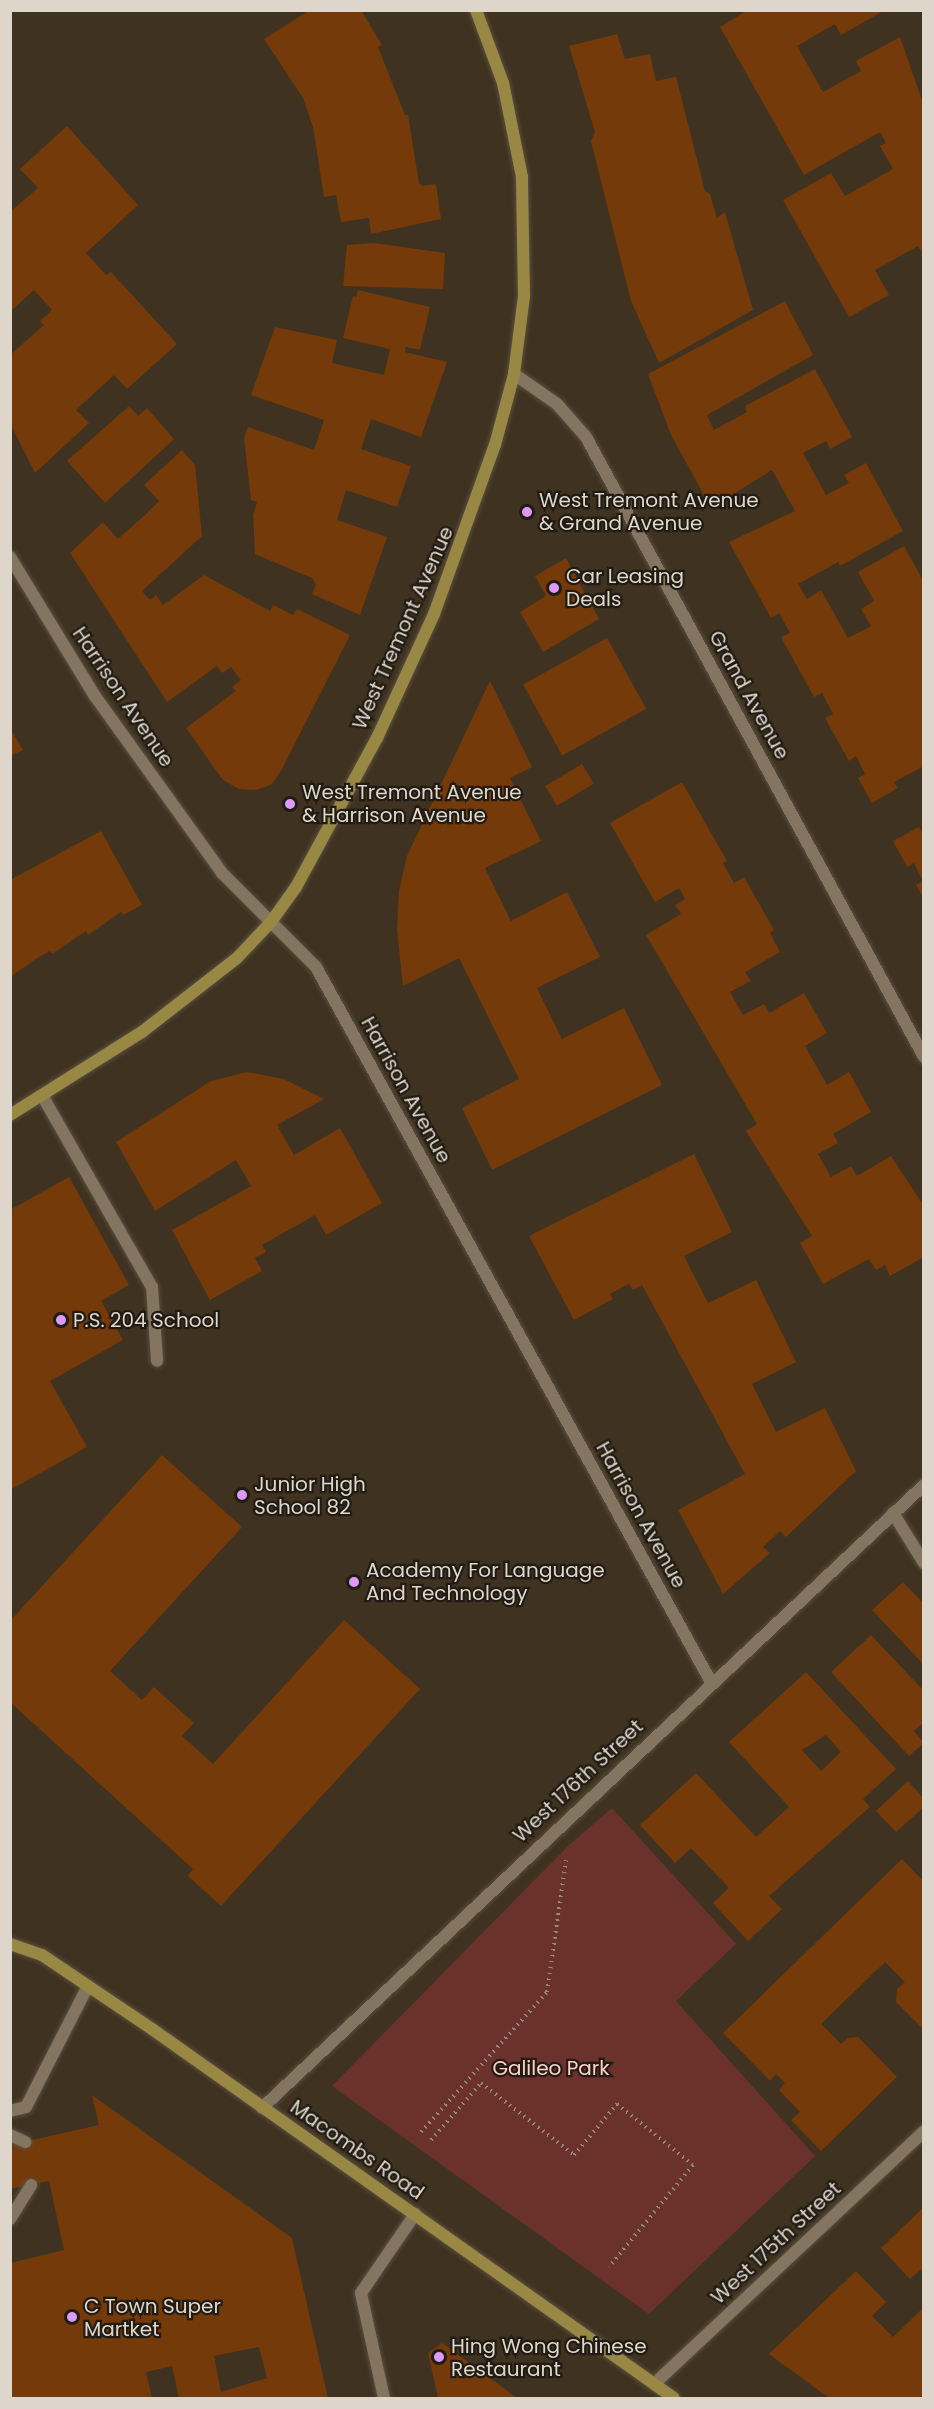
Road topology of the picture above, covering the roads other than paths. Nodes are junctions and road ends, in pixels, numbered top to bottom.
1 (476, 10) edge
2 (514, 374) junction
3 (11, 557) edge
4 (271, 922) junction
5 (924, 1057) edge
6 (43, 1096) junction
7 (10, 1115) edge
8 (157, 1361) dead end
9 (924, 1485) edge
10 (893, 1513) junction
11 (924, 1563) edge
12 (711, 1682) junction
13 (10, 1944) edge
14 (88, 1986) junction
15 (262, 2108) junction
16 (10, 2111) edge
17 (924, 2131) edge
18 (10, 2135) edge
19 (25, 2142) dead end
20 (31, 2185) dead end
21 (415, 2214) junction
22 (10, 2218) edge
23 (654, 2384) junction
24 (384, 2398) edge
25 (674, 2398) edge

1 - 2 main road, West Tremont Avenue
2 - 4 main road, West Tremont Avenue
2 - 5 street, Grand Avenue
3 - 4 street, Harrison Avenue
4 - 6 main road, West Tremont Avenue
4 - 12 street, Harrison Avenue
6 - 7 main road, West Tremont Avenue
6 - 8 street
9 - 10 street, West 176th Street
10 - 11 street
10 - 12 street, West 176th Street
12 - 15 street, West 176th Street
13 - 14 main road, Macombs Road
14 - 15 main road, Macombs Road
14 - 16 street
15 - 21 main road, Macombs Road
17 - 23 street, West 175th Street
18 - 19 street
20 - 22 street
21 - 23 main road, Macombs Road
21 - 24 street
23 - 25 main road, Macombs Road

